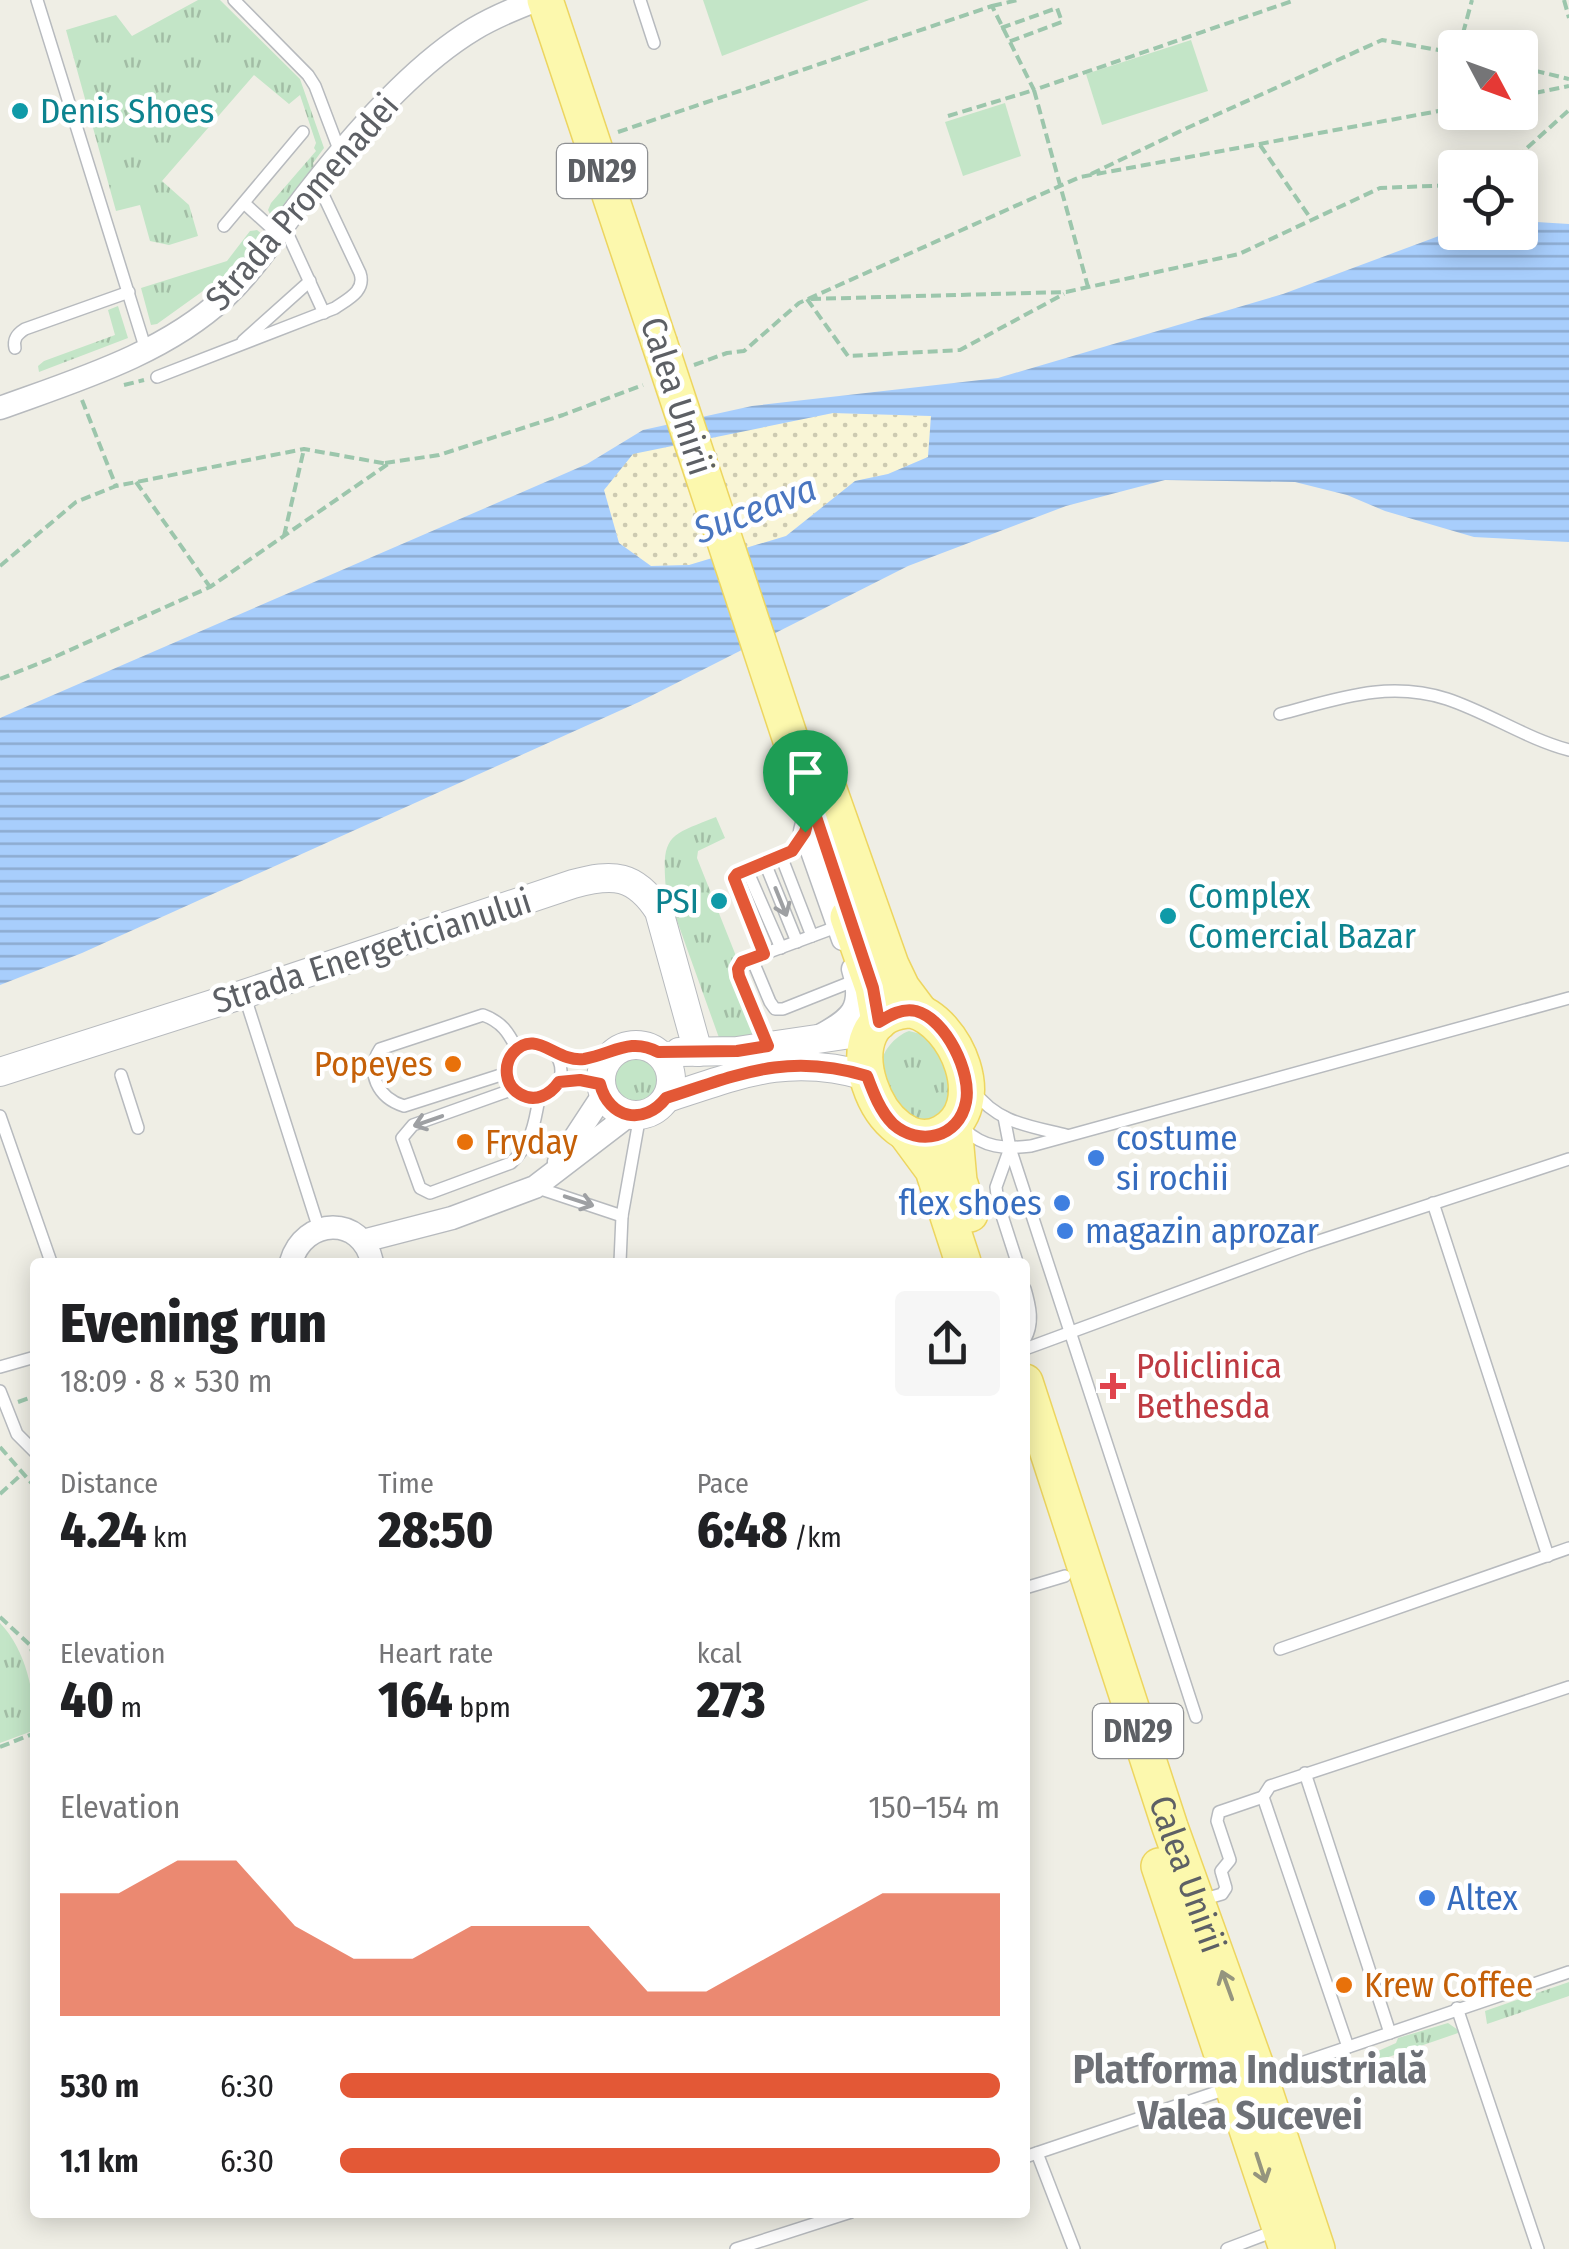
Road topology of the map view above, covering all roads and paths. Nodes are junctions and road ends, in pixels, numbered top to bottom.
1 (38, 0) edge
2 (234, 0) edge
3 (537, 0) edge
4 (545, 0) edge
5 (564, 0) edge
6 (640, 0) edge
7 (1018, 0) edge
8 (1295, 0) edge
9 (1472, 0) edge
10 (1564, 0) edge
11 (992, 6) junction
12 (1569, 18) edge
13 (1001, 28) junction
14 (1463, 30) edge
15 (1008, 42) junction
16 (654, 43) dead end
17 (1438, 47) edge
18 (1538, 72) edge
19 (1569, 79) edge
20 (1569, 86) edge
21 (1034, 90) junction
22 (1538, 92) edge
23 (1569, 110) edge
24 (1438, 111) edge
25 (948, 116) dead end
26 (303, 132) dead end
27 (610, 135) junction
28 (1260, 144) junction
29 (1525, 150) edge
30 (340, 152) junction
31 (1086, 176) junction
32 (316, 182) junction
33 (1438, 185) edge
34 (1061, 186) junction
35 (244, 203) junction
36 (1312, 220) junction
37 (224, 226) dead end
38 (281, 230) junction
39 (310, 281) junction
40 (1088, 287) junction
41 (129, 292) junction
42 (1066, 292) junction
43 (807, 300) junction
44 (324, 313) junction
45 (15, 348) dead end
46 (236, 348) junction
47 (677, 348) junction
48 (146, 350) junction
49 (158, 377) joint
50 (654, 380) dead end
51 (120, 386) dead end
52 (88, 400) dead end
53 (0, 408) edge
54 (304, 449) junction
55 (386, 463) junction
56 (136, 482) junction
57 (116, 486) junction
58 (284, 536) junction
59 (0, 566) edge
60 (210, 587) junction
61 (0, 679) edge
62 (1280, 714) dead end
63 (1569, 750) edge
64 (813, 803) junction
65 (780, 856) junction
66 (765, 863) junction
67 (747, 870) junction
68 (839, 926) junction
69 (812, 936) junction
70 (797, 942) junction
71 (780, 948) junction
72 (758, 956) junction
73 (856, 980) junction
74 (679, 987) junction
75 (244, 994) junction
76 (1569, 998) edge
77 (920, 1012) junction
78 (875, 1026) junction
79 (818, 1037) junction
80 (768, 1046) junction
81 (517, 1049) junction
82 (653, 1049) junction
83 (698, 1052) junction
84 (612, 1053) junction
85 (557, 1055) junction
86 (0, 1072) edge
87 (506, 1073) junction
88 (121, 1075) dead end
89 (867, 1076) junction
90 (966, 1080) junction
91 (559, 1082) junction
92 (602, 1089) junction
93 (514, 1090) junction
94 (539, 1098) junction
95 (666, 1098) junction
96 (634, 1115) junction
97 (0, 1116) edge
98 (1004, 1118) junction
99 (955, 1124) junction
100 (138, 1128) dead end
101 (905, 1132) junction
102 (1070, 1136) junction
103 (1010, 1148) junction
104 (1569, 1160) edge
105 (542, 1182) junction
106 (1433, 1204) junction
107 (622, 1216) junction
108 (319, 1229) junction
109 (368, 1252) edge
110 (50, 1258) edge
111 (293, 1258) edge
112 (620, 1258) edge
113 (962, 1258) edge
114 (985, 1258) edge
115 (1016, 1258) edge
116 (1070, 1332) junction
117 (1030, 1347) edge
118 (30, 1358) edge
119 (0, 1367) edge
120 (0, 1390) edge
121 (1030, 1397) edge
122 (30, 1447) edge
123 (0, 1448) edge
124 (1030, 1471) edge
125 (23, 1473) junction
126 (30, 1481) edge
127 (0, 1494) edge
128 (1569, 1548) edge
129 (1548, 1556) junction
130 (1064, 1576) junction
131 (1030, 1586) edge
132 (0, 1618) edge
133 (30, 1646) edge
134 (1280, 1649) dead end
135 (1569, 1687) edge
136 (1196, 1717) dead end
137 (30, 1735) edge
138 (0, 1747) edge
139 (1305, 1774) junction
140 (1263, 1797) junction
141 (1197, 1902) junction
142 (1569, 1972) edge
143 (1457, 2008) junction
144 (1390, 2033) junction
145 (1348, 2047) junction
146 (1261, 2082) junction
147 (1031, 2155) edge
148 (832, 2218) edge
149 (1284, 2239) edge
150 (736, 2249) edge
151 (1074, 2249) edge
152 (1226, 2249) edge
153 (1317, 2249) edge
154 (1538, 2249) edge

1 - 41 lane
2 - 30 lane
3 - 30 street, Strada Promenadei
4 - 47 main road, Calea Unirii / DN29
5 - 27 main road, Calea Unirii / DN29
6 - 16 lane
7 - 11 path
8 - 21 path
9 - 14 path
10 - 12 path
11 - 13 path
11 - 27 path
13 - 15 path
13 - 15 path
15 - 21 path
17 - 31 path
18 - 19 path
20 - 22 path
21 - 25 path
21 - 34 path
23 - 29 path
24 - 28 path
26 - 35 lane
27 - 47 main road, Calea Unirii / DN29
28 - 31 path
28 - 36 path
30 - 32 street, Strada Promenadei
31 - 34 path
32 - 38 street, Strada Promenadei
32 - 44 lane
33 - 36 path
34 - 40 path
34 - 43 path
35 - 37 lane
35 - 38 lane
36 - 40 path
38 - 39 lane
38 - 48 street, Strada Promenadei
39 - 44 lane
39 - 46 lane
40 - 42 path
41 - 45 lane
41 - 48 lane
42 - 43 path
42 - 43 path
43 - 47 path
44 - 46 lane
46 - 49 lane
47 - 64 main road, Calea Unirii / DN29
48 - 53 street, Strada Promenadei
49 - 51 path
50 - 55 path
52 - 57 path
54 - 55 path
54 - 56 path
54 - 58 path
55 - 58 path
56 - 57 path
56 - 60 path
57 - 59 path
58 - 60 path
60 - 61 path
62 - 63 lane
64 - 65 lane
64 - 68 street
64 - 77 main road, Calea Unirii / DN29
64 - 78 main road, Calea Unirii / DN29
65 - 66 lane
65 - 69 lane
66 - 67 lane
66 -> 70 lane
67 - 71 lane
67 - 72 lane
68 - 69 lane
68 - 73 street
69 - 70 lane
70 - 71 lane
71 - 72 lane
72 - 73 lane
72 - 80 lane
73 - 79 street
74 - 75 street, Strada Energeticianului
74 - 82 street
74 - 83 street, Strada Energeticianului
75 - 86 street, Strada Energeticianului
75 - 108 lane
76 - 102 lane
77 - 78 main road
77 - 90 main road, DN29
78 - 79 street
78 - 89 main road, DN29
79 - 80 street
80 - 83 street
81 - 85 lane
81 - 87 lane
81 - 87 lane
82 - 83 street
82 - 84 street
82 - 95 street
84 - 85 lane
84 - 92 street
85 - 91 lane
87 - 93 lane
88 - 100 lane
89 - 95 street
89 - 101 main road
90 - 98 lane
90 - 99 main road
91 - 92 lane
91 - 94 lane
92 - 96 street
92 - 105 street
93 - 94 lane
93 -> 94 lane
95 - 96 street
96 - 105 street
96 - 107 lane
97 - 110 lane
98 - 102 lane
98 - 103 lane
99 - 101 main road
99 - 103 lane
99 - 114 main road
101 - 113 main road
102 - 103 lane
103 - 115 lane
103 - 116 lane
104 - 106 lane
105 -> 107 lane
105 - 109 street
106 - 116 lane
106 - 129 lane
107 - 112 lane
108 - 109 street
108 - 111 street
116 - 117 lane
116 - 136 lane
118 - 119 lane
120 - 122 lane
121 - 141 main road, Calea Unirii / DN29
123 - 125 path
124 - 130 main road, Calea Unirii / DN29
125 - 126 path
125 - 127 path
128 - 129 lane
129 - 134 lane
130 - 131 lane
130 - 146 main road, Calea Unirii / DN29
132 - 133 path
135 - 139 lane
137 - 138 path
139 - 140 lane
139 - 144 lane
140 - 141 lane
140 - 145 lane
146 -> 141 main road, Calea Unirii / DN29
142 - 143 lane
143 - 144 lane
143 - 154 lane
144 - 145 lane
145 - 146 lane
146 - 147 lane
146 -> 149 main road, Calea Unirii / DN29
146 - 153 main road, Calea Unirii / DN29
147 - 151 lane
148 - 150 lane
149 - 152 lane

